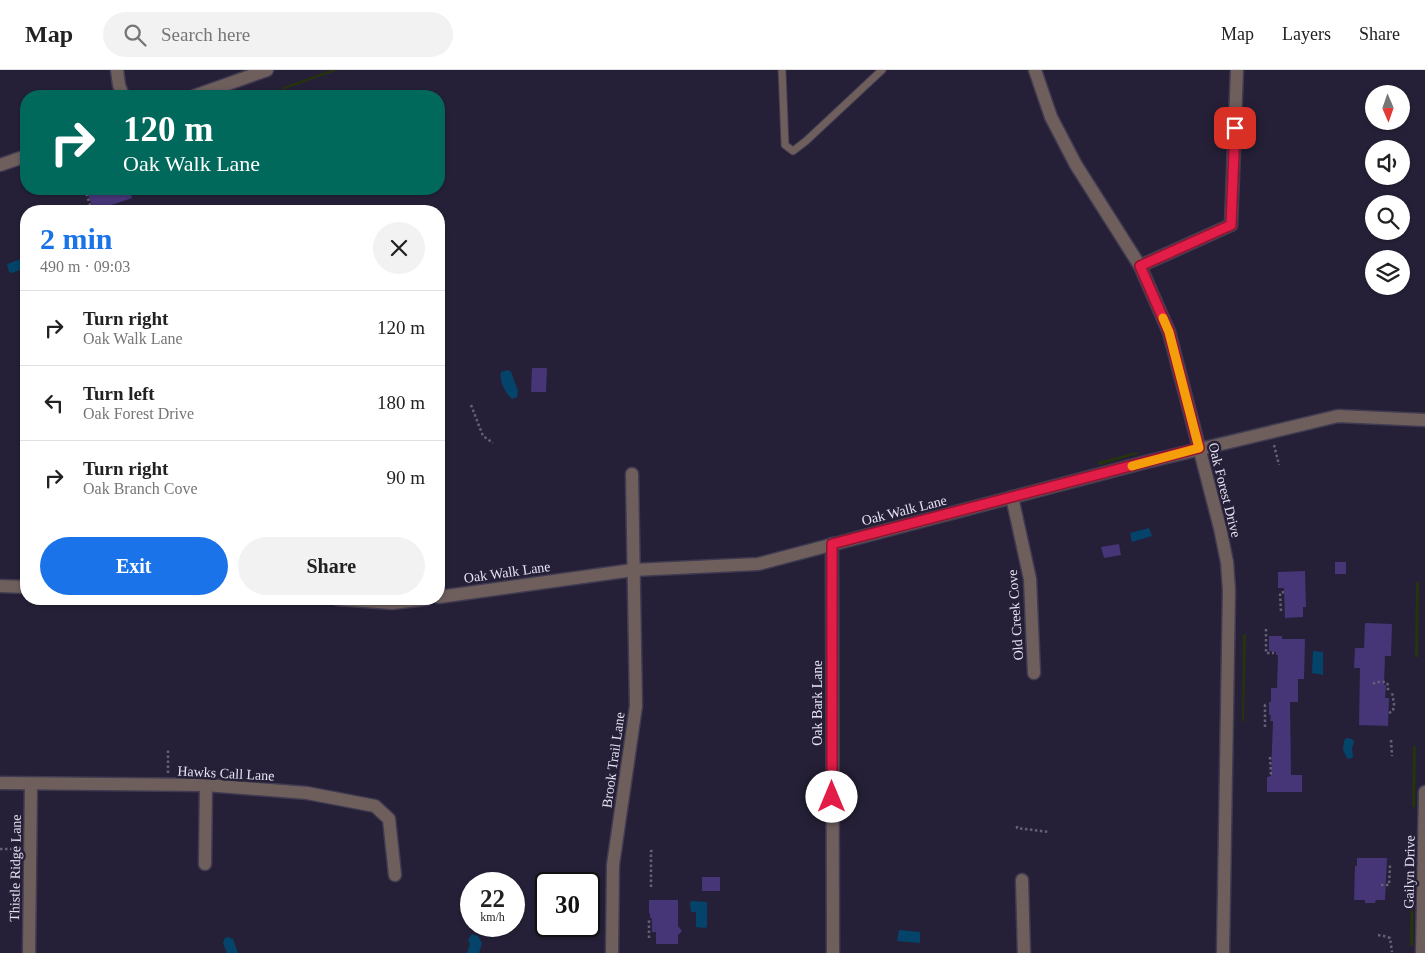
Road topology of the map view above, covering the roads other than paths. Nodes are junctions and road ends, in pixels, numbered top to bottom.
1 (117, 70) edge
2 (267, 70) edge
3 (782, 70) edge
4 (882, 70) edge
5 (1035, 70) edge
6 (1237, 70) edge
7 (121, 90) edge
8 (211, 90) edge
9 (20, 158) edge
10 (0, 165) edge
11 (1140, 266) junction
12 (1425, 420) edge
13 (1199, 448) junction
14 (632, 474) dead end
15 (1012, 498) junction
16 (832, 544) junction
17 (633, 570) junction
18 (0, 586) edge
19 (20, 587) edge
20 (445, 596) edge
21 (1034, 673) dead end
22 (0, 783) edge
23 (31, 784) junction
24 (206, 785) junction
25 (1425, 792) edge
26 (1424, 848) edge
27 (205, 864) dead end
28 (395, 875) dead end
29 (1022, 880) dead end
30 (29, 953) edge
31 (612, 953) edge
32 (833, 953) edge
33 (1024, 953) edge
34 (1223, 953) edge
35 (1422, 953) edge

1 - 7 street
2 - 8 street
3 - 4 lane
5 - 11 street, Oak Forest Drive
6 - 11 street
9 - 10 street
11 - 13 street, Oak Forest Drive
12 - 13 street, Oak Walk Lane
13 - 15 street, Oak Walk Lane
13 - 34 street, Oak Forest Drive
14 - 17 street, Brook Trail Lane
15 - 16 street, Oak Walk Lane
15 - 21 street, Old Creek Cove
16 - 17 street, Oak Walk Lane
16 - 32 street, Oak Bark Lane
17 - 20 street, Oak Walk Lane
17 - 31 street, Brook Trail Lane
18 - 19 street
22 - 23 street, Hawks Call Lane
23 - 24 street, Hawks Call Lane
23 - 30 street, Thistle Ridge Lane
24 - 27 street
24 - 28 street, Hawks Call Lane
25 - 26 street, Gailyn Drive
26 - 35 street, Gailyn Drive
29 - 33 street

